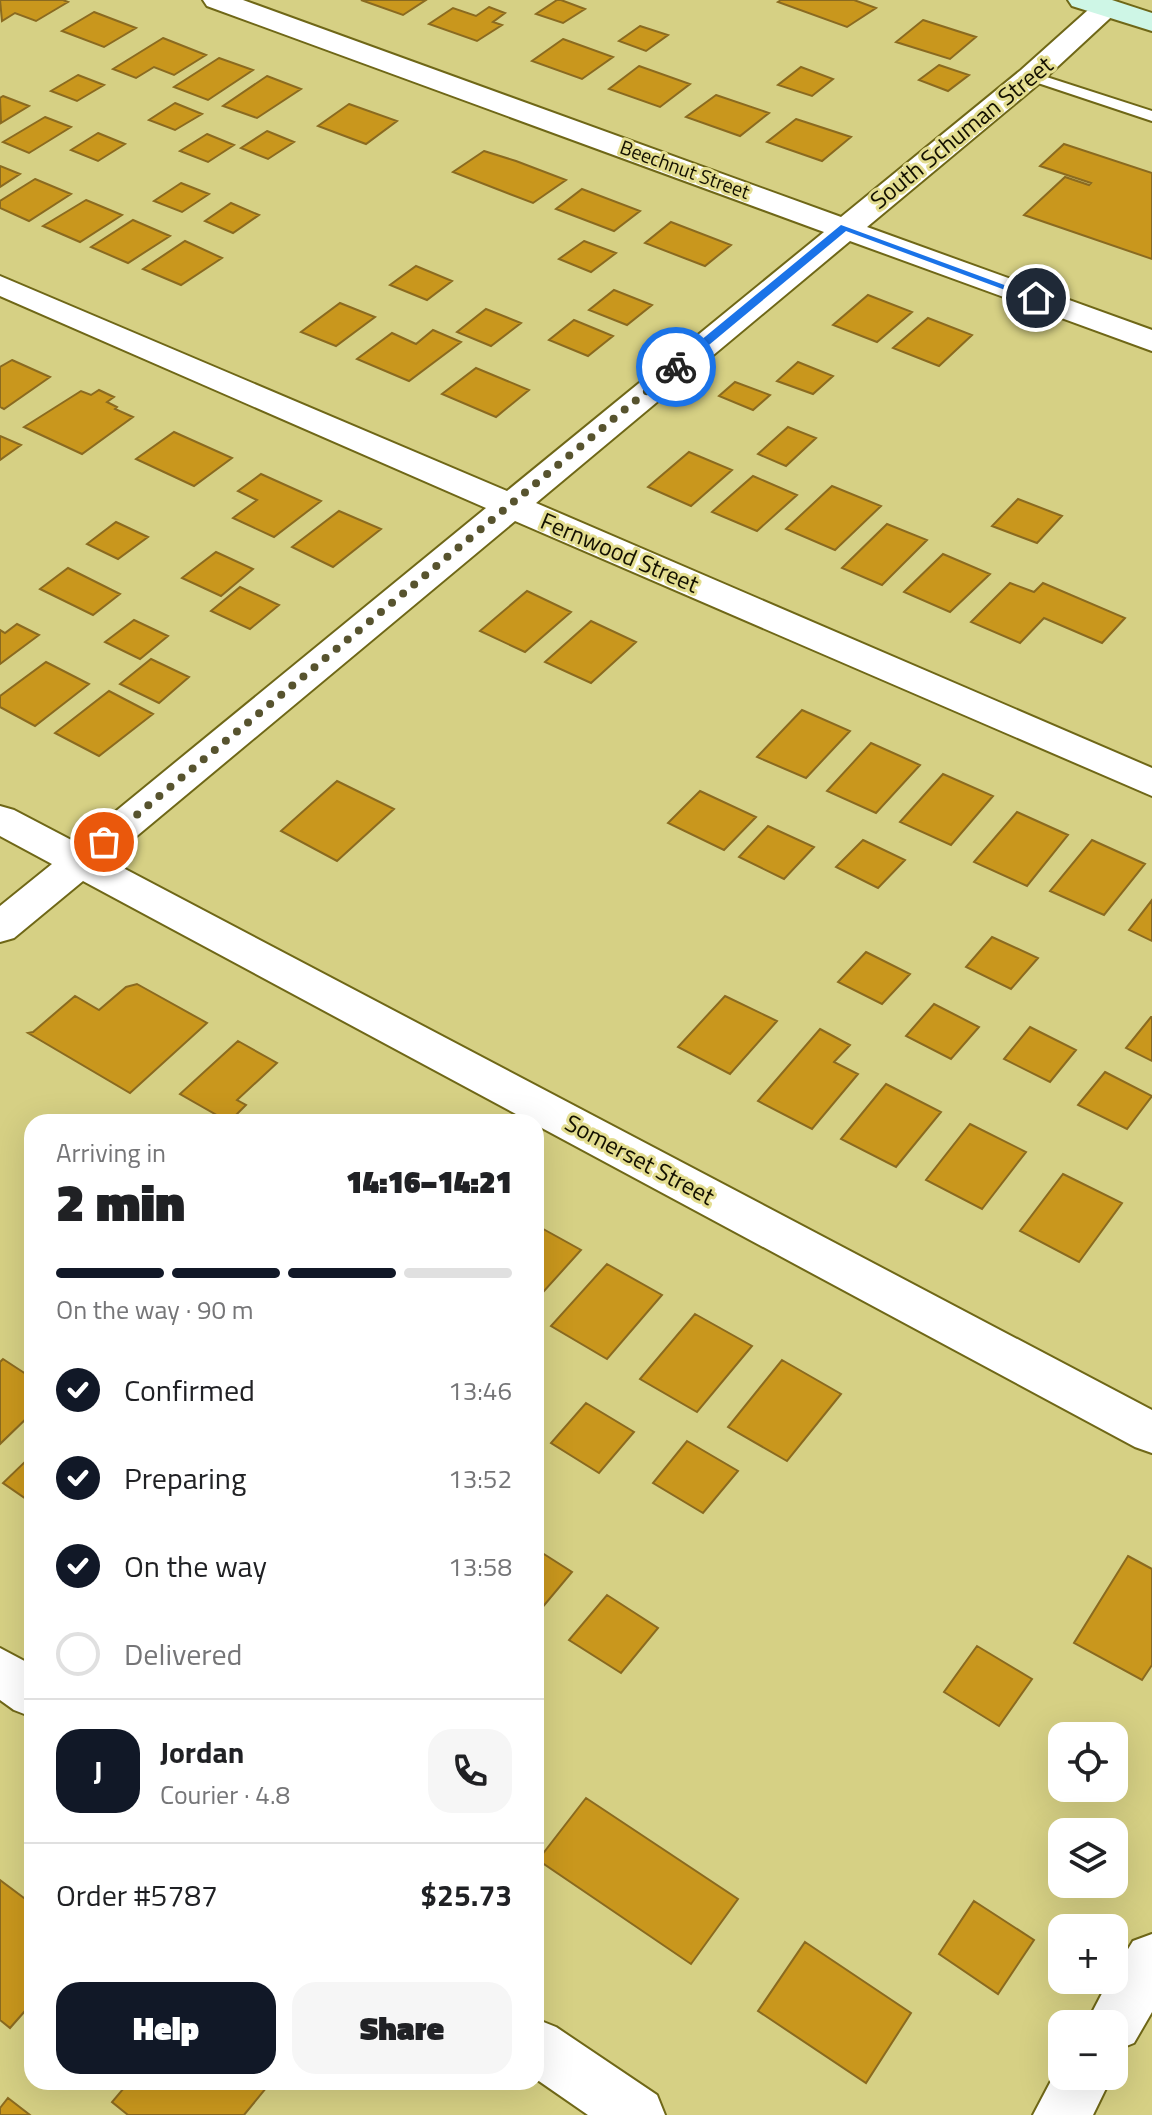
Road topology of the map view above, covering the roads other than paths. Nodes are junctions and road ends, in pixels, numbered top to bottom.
1 (217, 0) edge
2 (1094, 4) edge
3 (1152, 22) edge
4 (1031, 76) junction
5 (1152, 116) edge
6 (844, 227) junction
7 (0, 285) edge
8 (1152, 341) edge
9 (510, 504) junction
10 (1152, 783) edge
11 (0, 819) edge
12 (80, 862) junction
13 (0, 928) edge
14 (1152, 1433) edge
15 (0, 1671) edge
16 (24, 1688) edge
17 (1152, 1960) edge
18 (1122, 2010) edge
19 (544, 2051) edge
20 (1076, 2090) edge
21 (637, 2115) edge
22 (1061, 2115) edge

1 - 6 street, Beechnut Street
2 - 3 main road
2 - 4 street, South Schuman Street
4 - 5 lane
4 - 6 street, South Schuman Street
6 - 8 street, Beechnut Street
6 - 9 street, South Schuman Street
7 - 9 street, Fernwood Street
9 - 10 street, Fernwood Street
9 - 12 street, South Schuman Street
11 - 12 street, Somerset Street
12 - 13 street, South Schuman Street
12 - 14 street, Somerset Street
15 - 16 street
17 - 18 street
19 - 21 street
20 - 22 street

